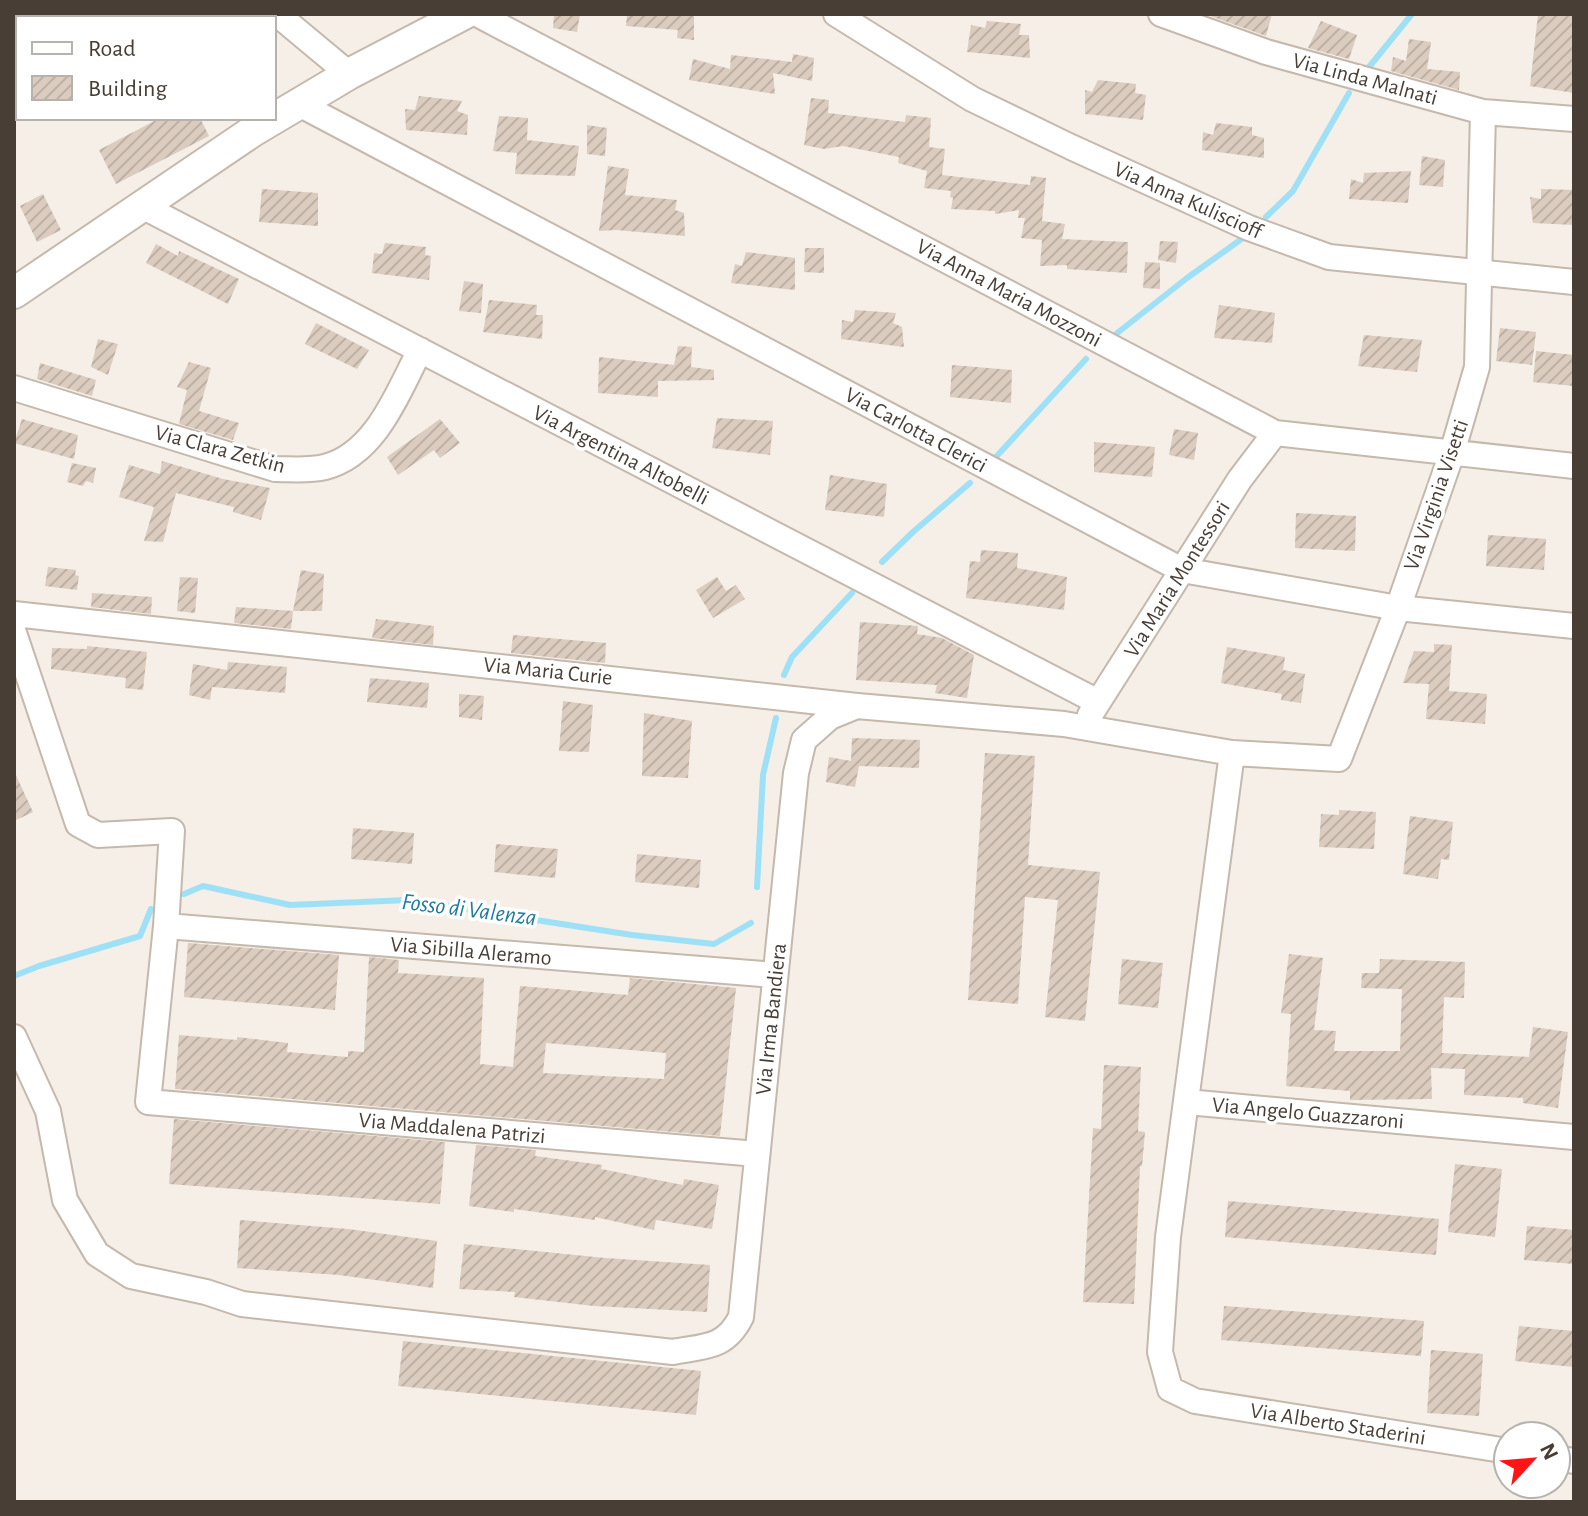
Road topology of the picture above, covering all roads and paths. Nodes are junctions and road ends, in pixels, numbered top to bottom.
1 (277, 14) edge
2 (464, 14) edge
3 (477, 14) edge
4 (836, 14) edge
5 (1161, 14) edge
6 (349, 74) junction
7 (299, 104) junction
8 (1483, 112) junction
9 (276, 118) edge
10 (1574, 119) edge
11 (272, 120) edge
12 (144, 207) junction
13 (1479, 273) junction
14 (1574, 282) edge
15 (14, 293) edge
16 (420, 350) junction
17 (14, 388) edge
18 (1275, 433) junction
19 (1452, 453) junction
20 (1574, 466) edge
21 (1182, 570) junction
22 (1398, 608) junction
23 (14, 614) edge
24 (1574, 626) edge
25 (14, 633) edge
26 (1098, 702) junction
27 (857, 706) junction
28 (1083, 727) junction
29 (1232, 753) junction
30 (166, 926) junction
31 (775, 975) junction
32 (14, 1037) edge
33 (1187, 1102) junction
34 (1574, 1137) edge
35 (757, 1154) junction
36 (1170, 1389) joint
37 (1492, 1448) edge

1 - 6 street
2 - 6 street
3 - 18 street, Via Anna Maria Mozzoni
4 - 13 street, Via Anna Kuliscioff
5 - 8 street, Via Linda Malnati
6 - 7 street
7 - 9 street
7 - 21 street, Via Carlotta Clerici
8 - 10 street, Via Linda Malnati
8 - 13 street, Via Virginia Visetti
11 - 12 street
12 - 15 street
12 - 16 street, Via Argentina Altobelli
13 - 14 street, Via Anna Kuliscioff
13 - 19 street, Via Virginia Visetti
16 - 17 street, Via Clara Zetkin
16 - 26 street, Via Argentina Altobelli
18 - 19 street, Via Anna Maria Mozzoni
18 - 21 street, Via Maria Montessori
19 - 20 street, Via Anna Maria Mozzoni
19 - 22 street, Via Virginia Visetti
21 - 22 street, Via Carlotta Clerici
21 - 26 street, Via Maria Montessori
22 - 24 street, Via Carlotta Clerici
22 - 29 street, Via Virginia Visetti
23 - 27 street, Via Maria Curie
25 - 30 street
26 - 28 street, Via Maria Montessori
27 - 28 street, Via Maria Curie
27 - 31 street, Via Irma Bandiera
28 - 29 street, Via Virginia Visetti
29 - 33 street
30 - 31 street, Via Sibilla Aleramo
30 - 35 street, Via Maddalena Patrizi
31 - 35 street, Via Irma Bandiera
32 - 35 street, Via Irma Bandiera
33 - 34 street, Via Angelo Guazzaroni
33 - 36 street, Via Angelo Guazzaroni
36 - 37 street, Via Alberto Staderini

